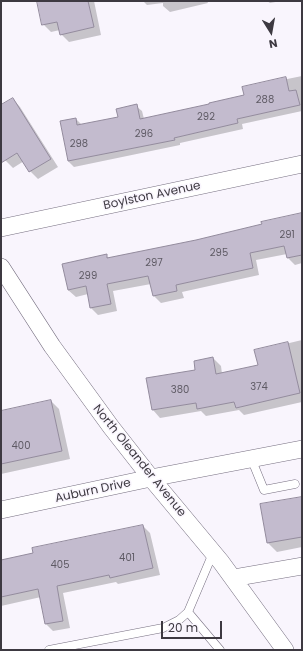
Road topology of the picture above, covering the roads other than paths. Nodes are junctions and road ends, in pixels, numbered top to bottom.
1 (302, 164) edge
2 (1, 228) edge
3 (1, 267) edge
4 (302, 448) edge
5 (251, 458) junction
6 (151, 478) junction
7 (295, 484) dead end
8 (1, 510) edge
9 (213, 552) junction
10 (302, 566) edge
11 (233, 578) junction
12 (188, 612) junction
13 (49, 650) edge
14 (220, 650) edge
15 (285, 650) edge

1 - 2 street, Boylston Avenue
3 - 6 street, North Oleander Avenue
4 - 5 street, Auburn Drive
5 - 6 street, Auburn Drive
5 - 7 lane
6 - 8 street, Auburn Drive
6 - 9 street, North Oleander Avenue
9 - 11 street, North Oleander Avenue
9 - 12 lane
10 - 11 street
11 - 15 street, North Oleander Avenue
12 - 13 lane
12 - 14 lane

